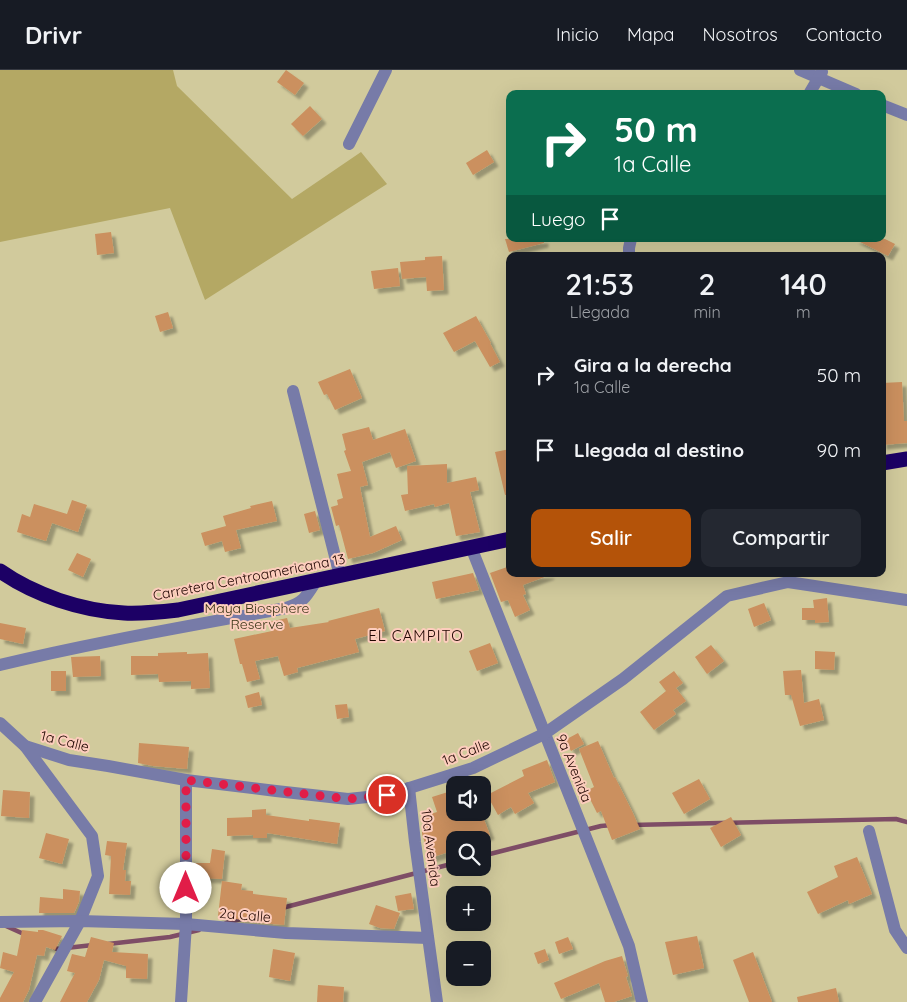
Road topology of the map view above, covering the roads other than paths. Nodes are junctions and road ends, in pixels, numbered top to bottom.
1 (386, 70) edge
2 (800, 70) edge
3 (821, 74) edge
4 (811, 90) edge
5 (849, 90) edge
6 (886, 107) edge
7 (907, 116) edge
8 (349, 144) dead end
9 (292, 391) dead end
10 (907, 459) edge
11 (886, 462) edge
12 (506, 540) edge
13 (471, 547) junction
14 (0, 571) edge
15 (340, 576) junction
16 (316, 581) junction
17 (907, 600) edge
18 (0, 665) edge
19 (0, 723) edge
20 (544, 734) junction
21 (25, 746) junction
22 (186, 780) junction
23 (409, 788) junction
24 (869, 831) dead end
25 (0, 922) edge
26 (80, 922) junction
27 (186, 924) junction
28 (428, 938) junction
29 (907, 948) edge
30 (35, 1002) edge
31 (181, 1002) edge
32 (437, 1002) edge
33 (642, 1002) edge

1 - 8 street
2 - 3 street
3 - 4 street
3 - 5 street
6 - 7 street
9 - 15 street
10 - 11 highway
12 - 13 highway, Carretera Centroamericana 13
13 - 15 highway, Carretera Centroamericana 13
13 - 20 street, 9a Avenida
14 - 16 highway, Carretera Centroamericana 13
15 - 16 highway, Carretera Centroamericana 13
16 - 18 street
17 - 20 street, 1a Calle
19 - 21 street, 1a Calle
20 - 23 street, 1a Calle
20 - 33 street, 9a Avenida
21 - 22 street, 1a Calle
21 - 26 street
22 - 23 street, 1a Calle
22 - 27 street
23 - 28 street, 10a Avenida
24 - 29 street
25 - 26 street, 2a Calle
26 - 27 street, 2a Calle
26 - 30 street
27 - 28 street, 2a Calle
27 - 31 street
28 - 32 street, 10a Avenida

